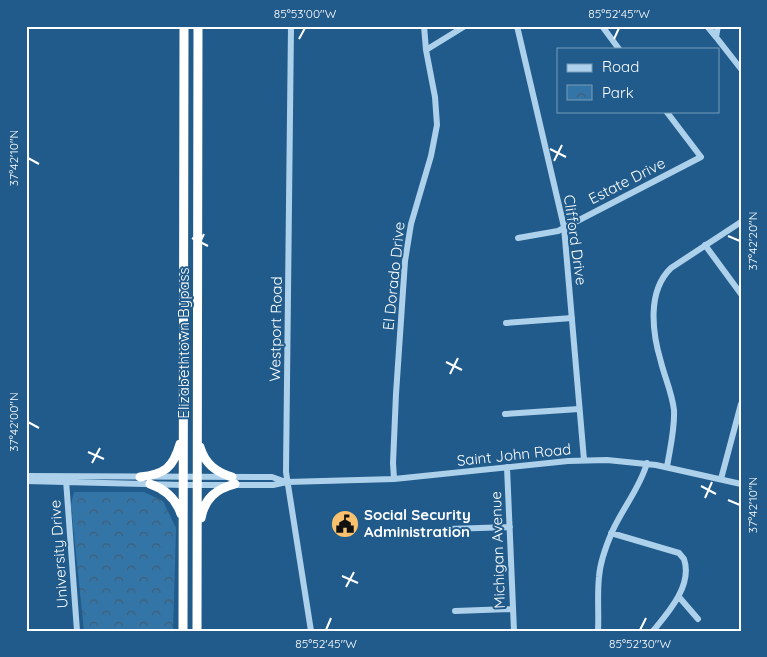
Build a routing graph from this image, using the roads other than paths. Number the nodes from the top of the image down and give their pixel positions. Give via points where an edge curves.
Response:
1 (184, 26) edge
2 (198, 26) edge
3 (291, 26) edge
4 (424, 26) edge
5 (465, 26) edge
6 (517, 26) edge
7 (602, 26) edge
8 (707, 26) edge
9 (718, 26) edge
10 (716, 37) junction
11 (618, 48) edge
12 (426, 50) junction
13 (741, 69) edge
14 (667, 112) edge
15 (741, 222) edge
16 (564, 227) junction
17 (518, 238) dead end
18 (705, 245) junction
19 (741, 294) edge
20 (572, 318) junction
21 (506, 323) dead end
22 (741, 404) edge
23 (580, 409) junction
24 (505, 414) dead end
25 (183, 432) junction
26 (197, 432) junction
27 (584, 460) junction
28 (646, 463) junction
29 (667, 467) junction
30 (507, 468) junction
31 (26, 476) edge
32 (140, 477) junction
33 (66, 479) junction
34 (394, 479) junction
35 (721, 479) junction
36 (183, 481) junction
37 (197, 481) junction
38 (234, 481) junction
39 (26, 482) edge
40 (287, 482) junction
41 (150, 484) junction
42 (741, 484) edge
43 (510, 527) junction
44 (449, 529) dead end
45 (611, 533) junction
46 (183, 540) junction
47 (197, 541) junction
48 (679, 597) junction
49 (513, 609) junction
50 (455, 611) dead end
51 (698, 619) dead end
52 (77, 631) edge
53 (183, 631) edge
54 (197, 631) edge
55 (311, 631) edge
56 (514, 631) edge
57 (598, 631) edge
58 (652, 631) edge

1 - 25 highway, Elizabethtown Bypass
2 - 26 highway, Elizabethtown Bypass
3 - 40 street, Westport Road
4 - 12 street, El Dorado Drive
5 - 12 street
6 - 16 street, Clifford Drive
7 - 11 street
8 - 10 street
9 - 10 street
10 - 13 street
12 - 34 street, El Dorado Drive via 437,125 411,224 405,261
14 - 16 street, Estate Drive via 701,157
15 - 18 street
16 - 17 street, Estate Drive
16 - 20 street, Clifford Drive
18 - 19 street
18 - 29 street via 667,272 655,296 657,346 674,413
20 - 21 street
20 - 23 street, Clifford Drive
22 - 35 street
23 - 24 street
23 - 27 street, Clifford Drive
25 - 32 highway via 178,453 170,466 157,474
25 - 36 highway, Elizabethtown Bypass
26 - 37 highway, Elizabethtown Bypass
26 - 38 highway via 207,462
27 - 28 street, Saint John Road
27 - 30 street, Saint John Road
28 - 29 street, Saint John Road
28 - 45 street
29 - 35 street, Saint John Road
30 - 34 street, Saint John Road
30 - 43 street, Michigan Avenue
31 - 33 street, Saint John Road
32 - 33 street, Saint John Road
32 - 36 street, Saint John Road
33 - 39 street, Saint John Road
33 - 41 street, Saint John Road
33 - 52 street, University Drive
34 - 40 street, Saint John Road
35 - 42 street, Saint John Road
36 - 37 street, Saint John Road
36 - 41 street, Saint John Road
36 - 46 highway, Elizabethtown Bypass
37 - 38 street, Saint John Road
37 - 47 highway, Elizabethtown Bypass
38 - 40 street, Saint John Road via 272,477
38 - 47 highway via 207,500
40 - 55 street, Westport Road
41 - 46 highway via 168,493 177,504
43 - 44 street
43 - 49 street, Michigan Avenue
45 - 48 street via 682,556 686,566
45 - 57 street via 599,575
46 - 53 highway, Elizabethtown Bypass
47 - 54 highway, Elizabethtown Bypass
48 - 51 street
48 - 58 street
49 - 50 street
49 - 56 street, Michigan Avenue

